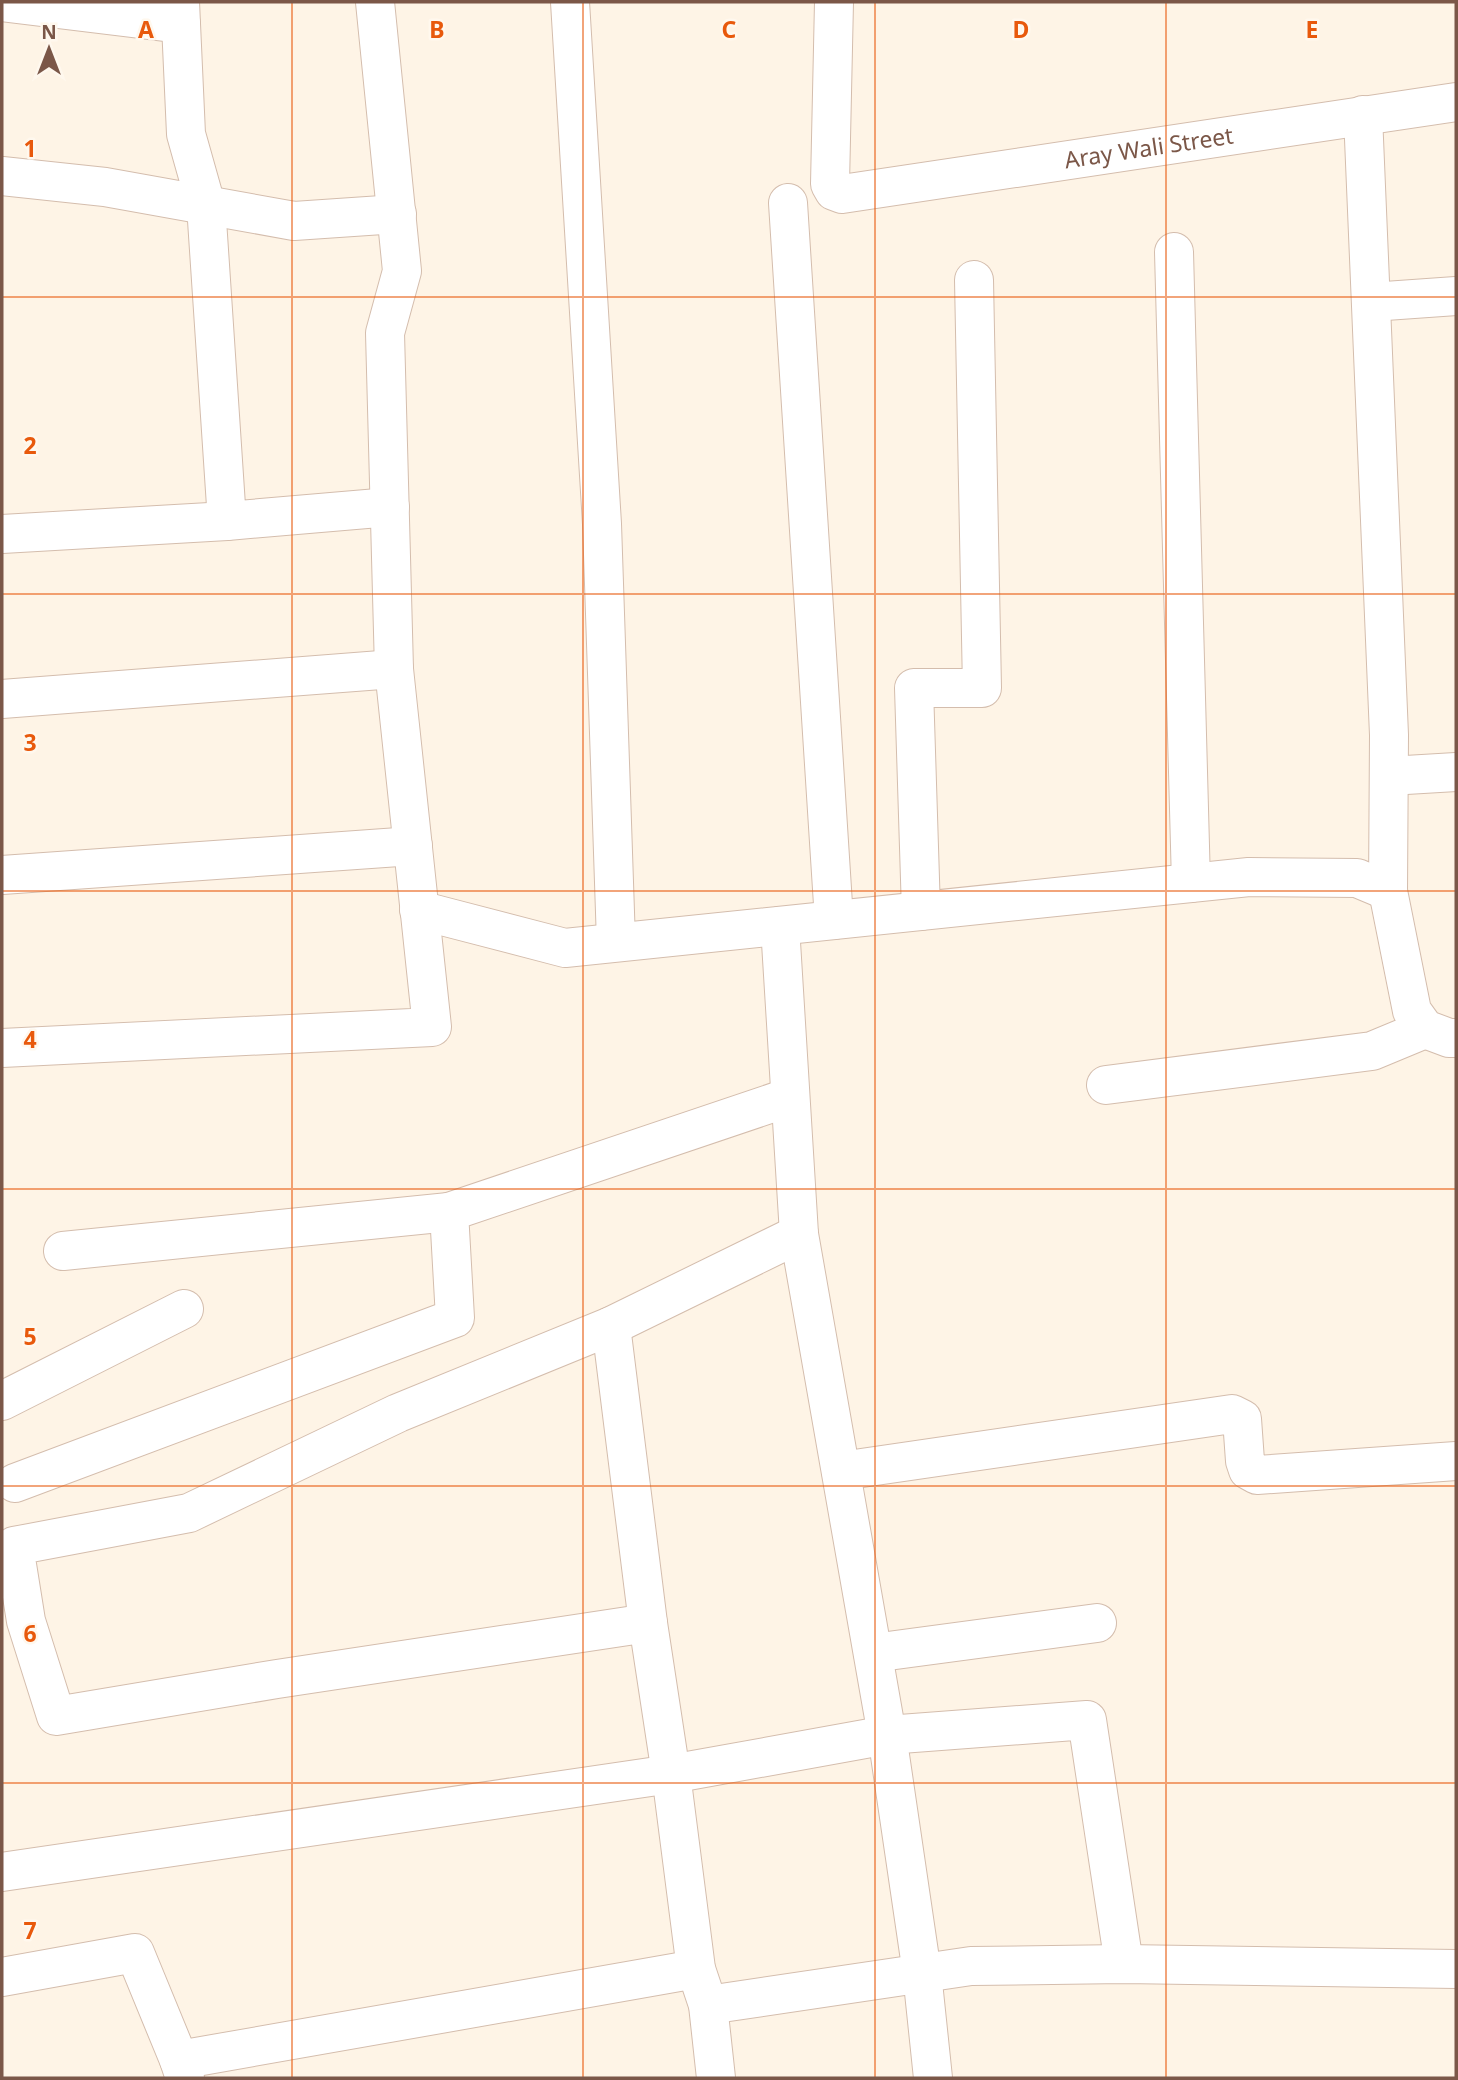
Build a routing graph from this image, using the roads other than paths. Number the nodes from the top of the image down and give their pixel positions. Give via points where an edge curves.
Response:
1 (2, 2) edge
2 (375, 2) edge
3 (570, 2) edge
4 (834, 2) edge
5 (180, 13) edge
6 (1456, 102) edge
7 (1363, 115) junction
8 (2, 176) edge
9 (788, 203) dead end
10 (206, 205) junction
11 (397, 214) junction
12 (1174, 252) dead end
13 (974, 279) dead end
14 (1456, 296) edge
15 (1371, 302) junction
16 (390, 507) junction
17 (227, 521) junction
18 (2, 534) edge
19 (394, 669) junction
20 (2, 699) edge
21 (1456, 772) edge
22 (1389, 776) junction
23 (412, 846) junction
24 (2, 875) edge
25 (1191, 883) junction
26 (1388, 891) junction
27 (419, 910) junction
28 (921, 911) junction
29 (834, 920) junction
30 (780, 926) junction
31 (616, 942) junction
32 (1441, 1034) edge
33 (2, 1048) edge
34 (1106, 1084) dead end
35 (790, 1097) junction
36 (449, 1212) junction
37 (799, 1234) junction
38 (63, 1251) dead end
39 (184, 1310) dead end
40 (611, 1326) junction
41 (2, 1401) edge
42 (1456, 1461) edge
43 (841, 1471) junction
44 (15, 1483) dead end
45 (648, 1623) junction
46 (1097, 1623) dead end
47 (873, 1653) junction
48 (887, 1735) junction
49 (671, 1774) junction
50 (2, 1872) edge
51 (1124, 1964) junction
52 (696, 1969) junction
53 (1456, 1969) edge
54 (922, 1973) junction
55 (2, 1977) edge
56 (708, 2005) junction
57 (182, 2069) edge
58 (716, 2078) edge
59 (933, 2078) edge

1 - 5 street
2 - 11 street
3 - 31 street via 603,524
4 - 7 street, Aray Wali Street via 830,184 842,194
5 - 10 street via 186,134
6 - 7 street, Aray Wali Street
7 - 15 street
8 - 10 street via 106,187
9 - 29 street
10 - 11 street via 294,221
10 - 17 street
11 - 16 street via 402,271 385,333
12 - 25 street
13 - 28 street via 982,688 914,688
14 - 15 street
15 - 22 street
16 - 17 street
16 - 19 street
17 - 18 street
19 - 20 street
19 - 23 street
21 - 22 street
22 - 26 street
23 - 24 street
23 - 27 street
25 - 26 street via 1249,877 1357,878
25 - 28 street
26 - 32 street via 1412,1011
27 - 31 street via 565,948
27 - 33 street via 432,1027
28 - 29 street
29 - 30 street
30 - 31 street
30 - 35 street
32 - 34 street via 1372,1051
35 - 36 street
35 - 37 street
36 - 38 street
36 - 44 street via 455,1318
37 - 40 street
37 - 43 street
39 - 41 street
40 - 45 street
40 - 45 street via 398,1413 189,1513 14,1546 26,1621 56,1716
42 - 43 street via 1257,1475 1248,1470 1245,1461 1242,1419 1232,1414
43 - 47 street
45 - 49 street
46 - 47 street
47 - 48 street
48 - 49 street
48 - 51 street via 1087,1720
48 - 54 street
49 - 50 street
49 - 52 street
51 - 53 street
51 - 54 street via 971,1966
52 - 56 street
52 - 57 street
54 - 56 street
54 - 59 street
55 - 57 street via 135,1953
56 - 58 street

